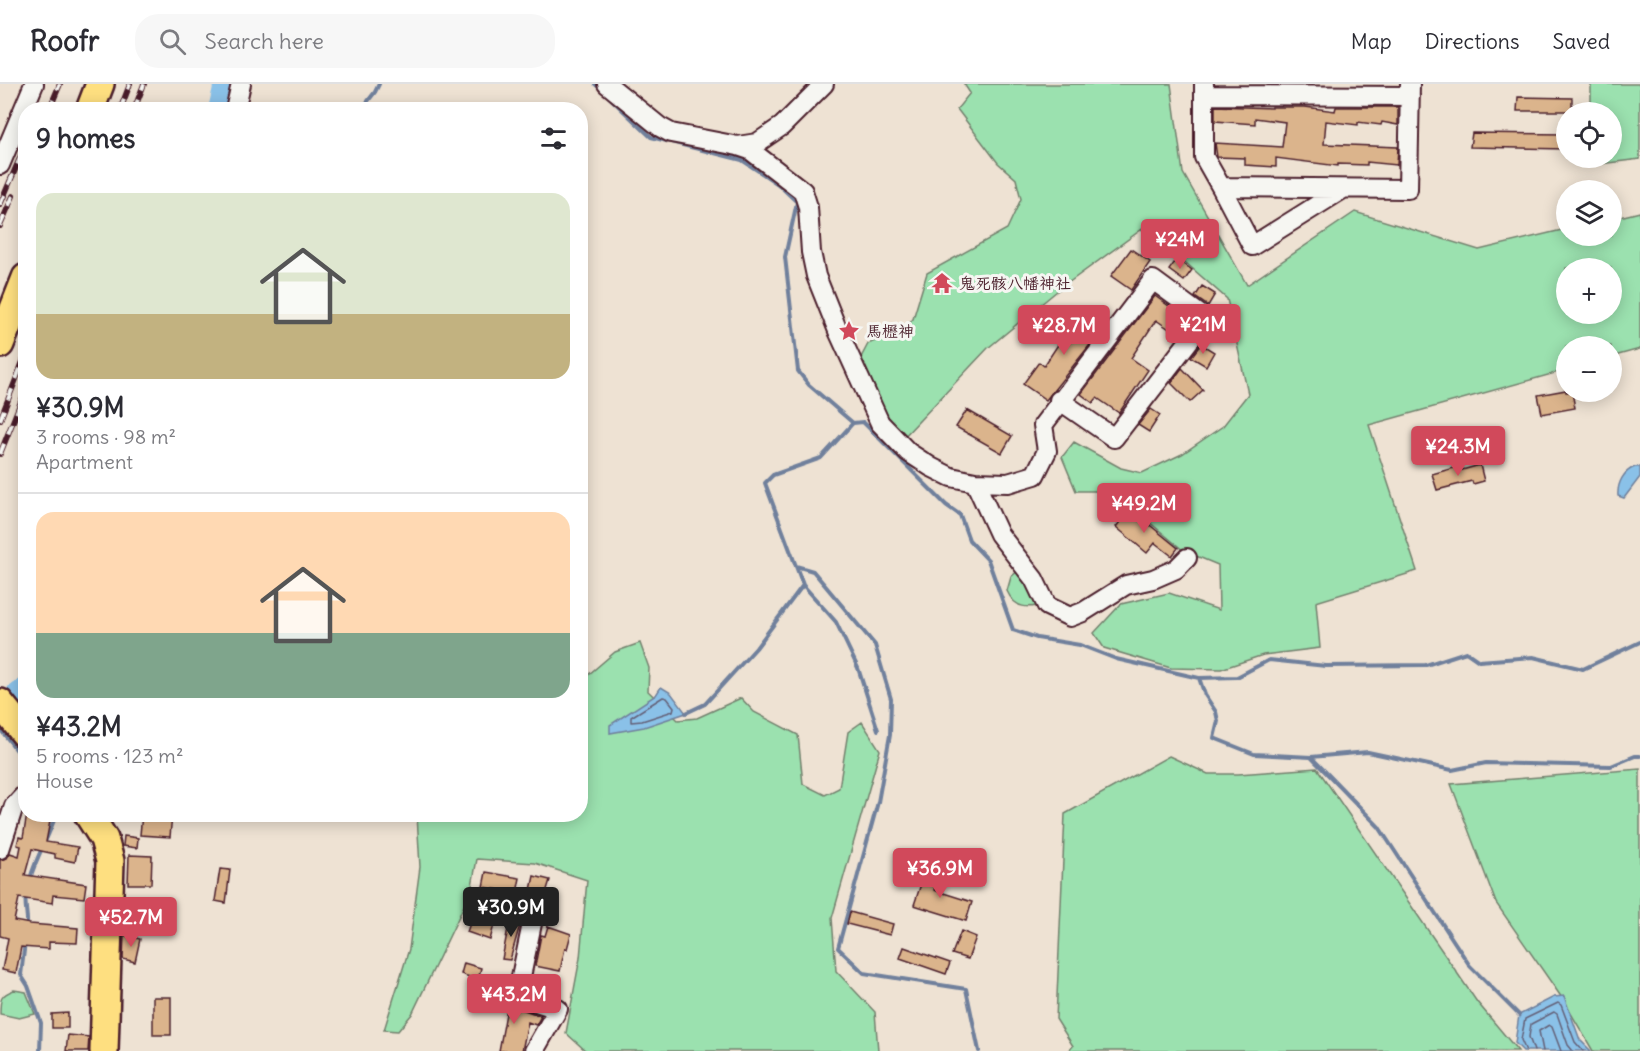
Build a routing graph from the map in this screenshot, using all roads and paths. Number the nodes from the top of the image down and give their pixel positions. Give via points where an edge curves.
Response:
1 (34, 84) edge
2 (100, 84) edge
3 (241, 84) edge
4 (607, 84) edge
5 (824, 84) edge
6 (1204, 90) edge
7 (1410, 90) edge
8 (26, 102) edge
9 (93, 102) edge
10 (237, 102) edge
11 (18, 122) edge
12 (738, 146) junction
13 (0, 165) edge
14 (1221, 187) junction
15 (1343, 189) junction
16 (18, 298) edge
17 (0, 344) edge
18 (1059, 400) junction
19 (975, 482) junction
20 (1187, 558) dead end
21 (0, 703) edge
22 (18, 725) edge
23 (18, 802) edge
24 (96, 822) edge
25 (0, 849) edge
26 (534, 914) dead end
27 (104, 1051) edge
28 (534, 1051) edge

1 - 8 street
2 - 9 highway
3 - 10 street
4 - 12 street via 672,133
5 - 12 street via 782,126 757,143
6 - 7 street
6 - 14 street via 1204,157
7 - 15 street via 1408,189
11 - 13 street
12 - 19 street via 750,150 803,191 816,276 880,423 908,452 931,467 951,477
14 - 15 street
14 - 15 street via 1252,246
16 - 17 highway
18 - 18 street via 1153,280 1206,320 1114,438
18 - 19 street via 1043,424 1047,451 1035,475 1008,483
19 - 20 street via 999,534 1034,579 1047,606 1070,617 1126,585 1176,569
21 - 22 highway
23 - 25 street
24 - 27 highway via 110,861
26 - 28 street via 517,996 558,1009

